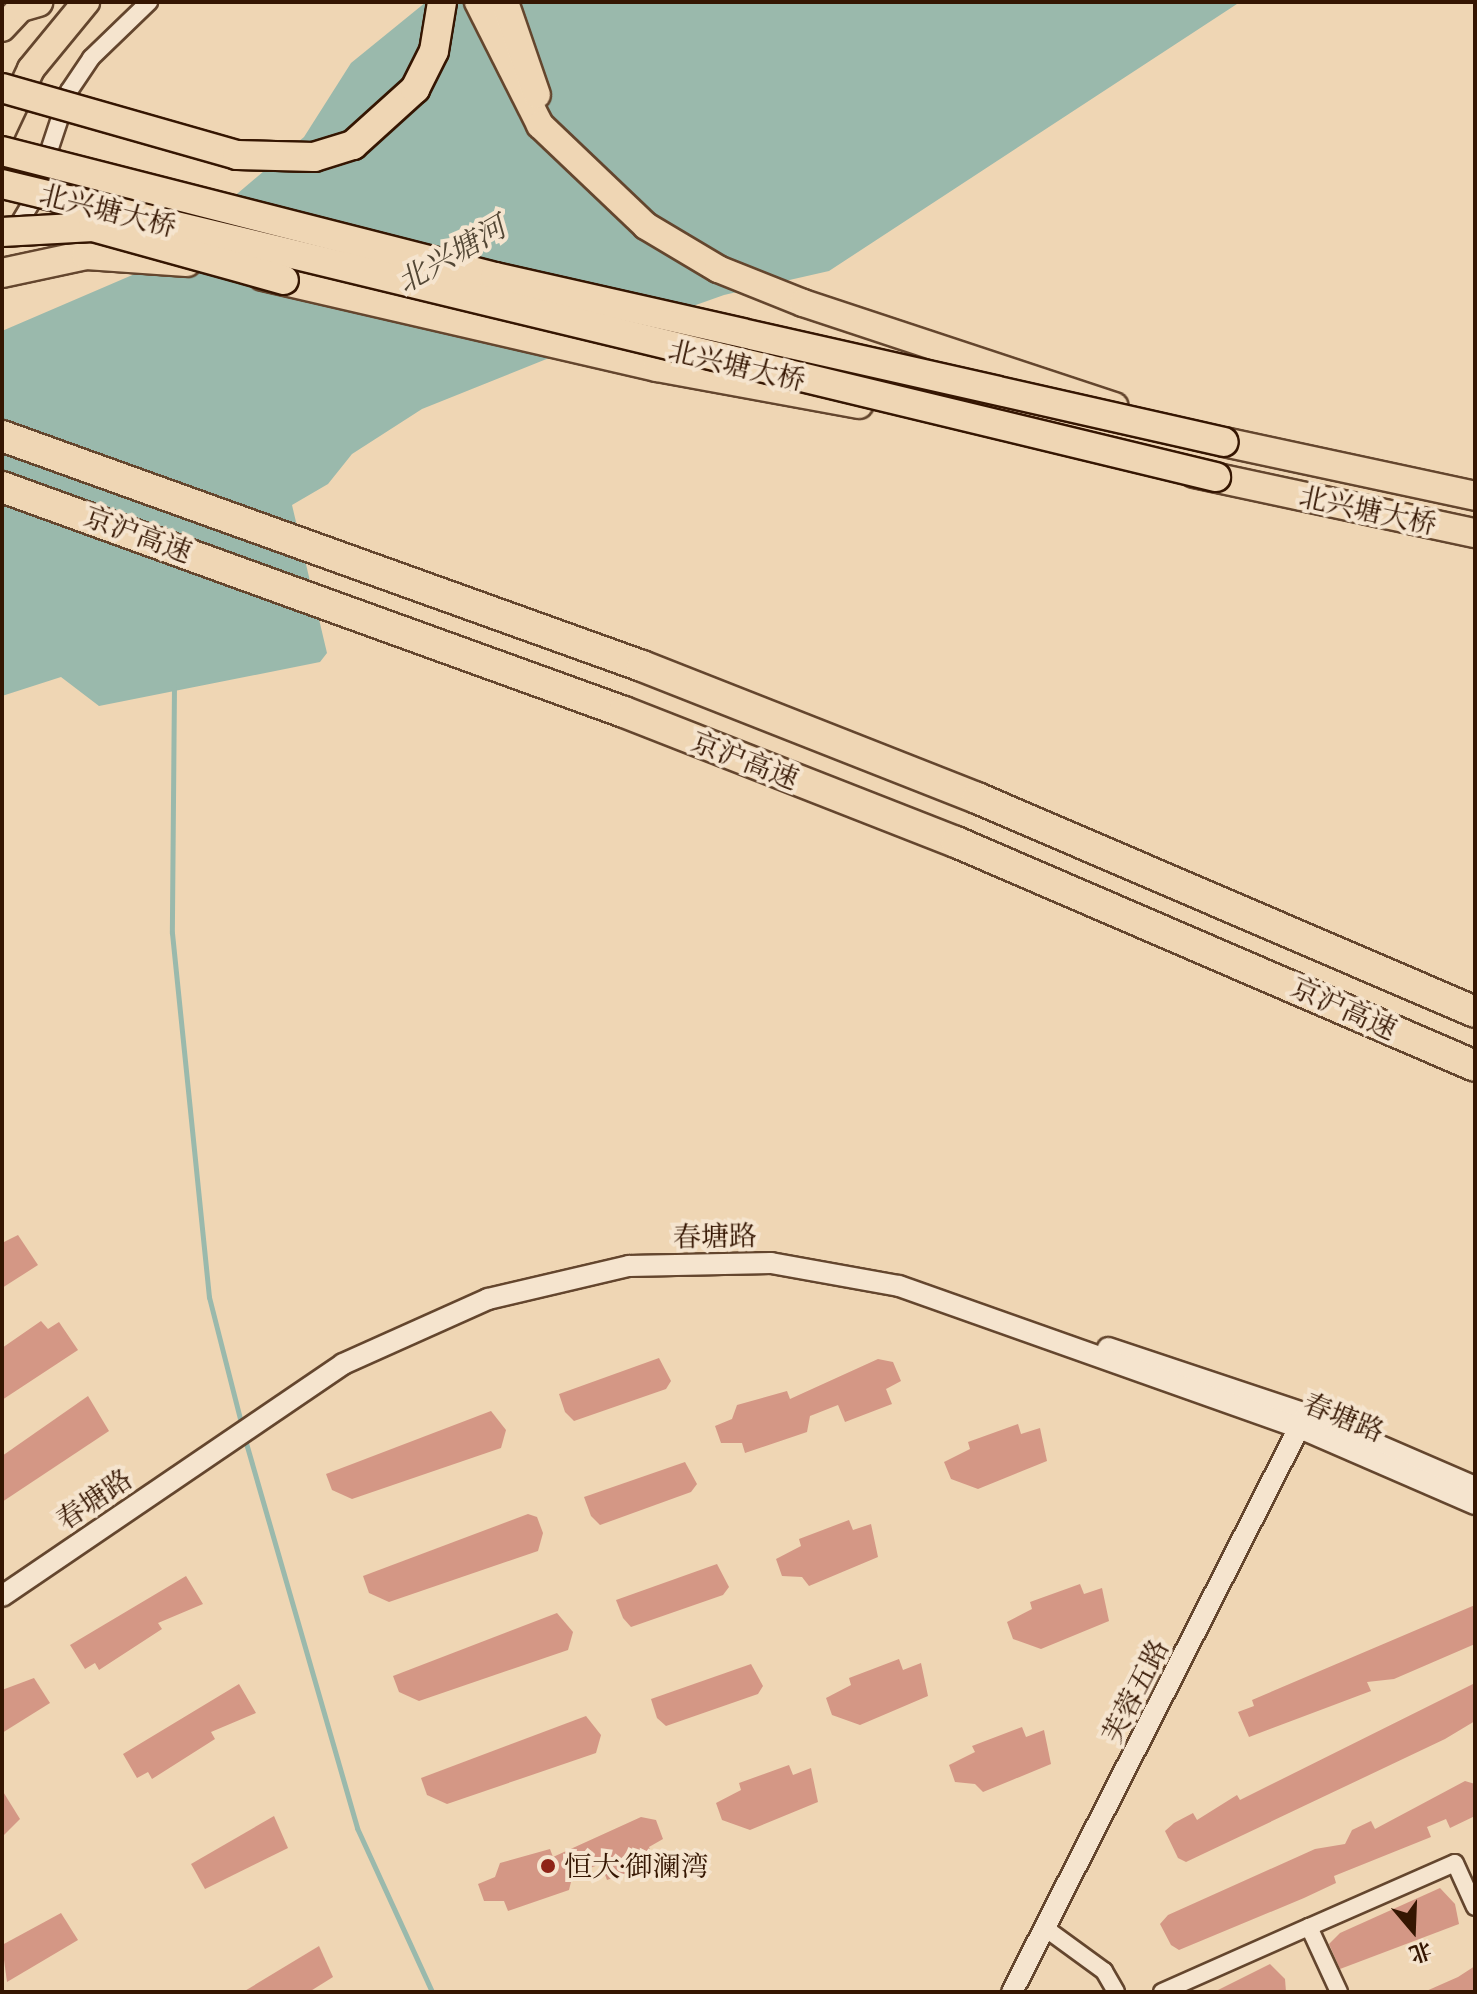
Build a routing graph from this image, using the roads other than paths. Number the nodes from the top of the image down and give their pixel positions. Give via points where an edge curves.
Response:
1 (86, 2) edge
2 (149, 2) edge
3 (442, 2) edge
4 (478, 2) edge
5 (505, 2) edge
6 (2, 88) edge
7 (2, 131) edge
8 (564, 148) junction
9 (2, 151) edge
10 (2, 184) edge
11 (2, 232) edge
12 (2, 244) edge
13 (2, 273) edge
14 (284, 280) junction
15 (2, 436) edge
16 (1224, 442) junction
17 (1216, 477) junction
18 (2, 487) edge
19 (1475, 496) edge
20 (1475, 533) edge
21 (1475, 1012) edge
22 (1475, 1066) edge
23 (1303, 1421) junction
24 (214, 1447) junction
25 (1475, 1487) edge
26 (1475, 1504) edge
27 (2, 1584) edge
28 (2, 1596) edge
29 (1475, 1907) edge
30 (1309, 1927) junction
31 (1045, 1928) junction
32 (1012, 1992) edge
33 (1116, 1992) edge
34 (1162, 1992) edge
35 (1339, 1992) edge

1 - 7 main road via 31,69
2 - 12 street via 91,58 69,91 32,202
3 - 6 highway, bridge via 434,51 415,89 353,145 314,157 237,155
4 - 8 main road via 520,96
5 - 8 main road via 535,92
8 - 16 main road, bridge via 646,226 718,269
9 - 16 highway, 北兴塘大桥, bridge via 495,277
10 - 17 highway, 北兴塘大桥, bridge
11 - 14 highway, bridge via 93,227
13 - 14 highway, bridge via 86,255 154,258
14 - 17 highway, bridge via 657,367
15 - 21 highway, 京沪高速 via 642,666 977,798
16 - 19 highway, 北兴塘大桥
17 - 20 highway, 北兴塘大桥
18 - 22 highway, 京沪高速 via 624,712 956,842
23 - 24 street, 春塘路 via 899,1286 836,1270 712,1262 629,1266 488,1299 343,1364
23 - 25 street, 春塘路
23 - 26 street, 春塘路
23 - 31 street, 芙蓉五路
24 - 27 street, 春塘路
24 - 28 street, 春塘路
29 - 30 street via 1455,1863
30 - 34 street
30 - 35 street
31 - 32 street, 芙蓉五路
31 - 33 street via 1104,1971

